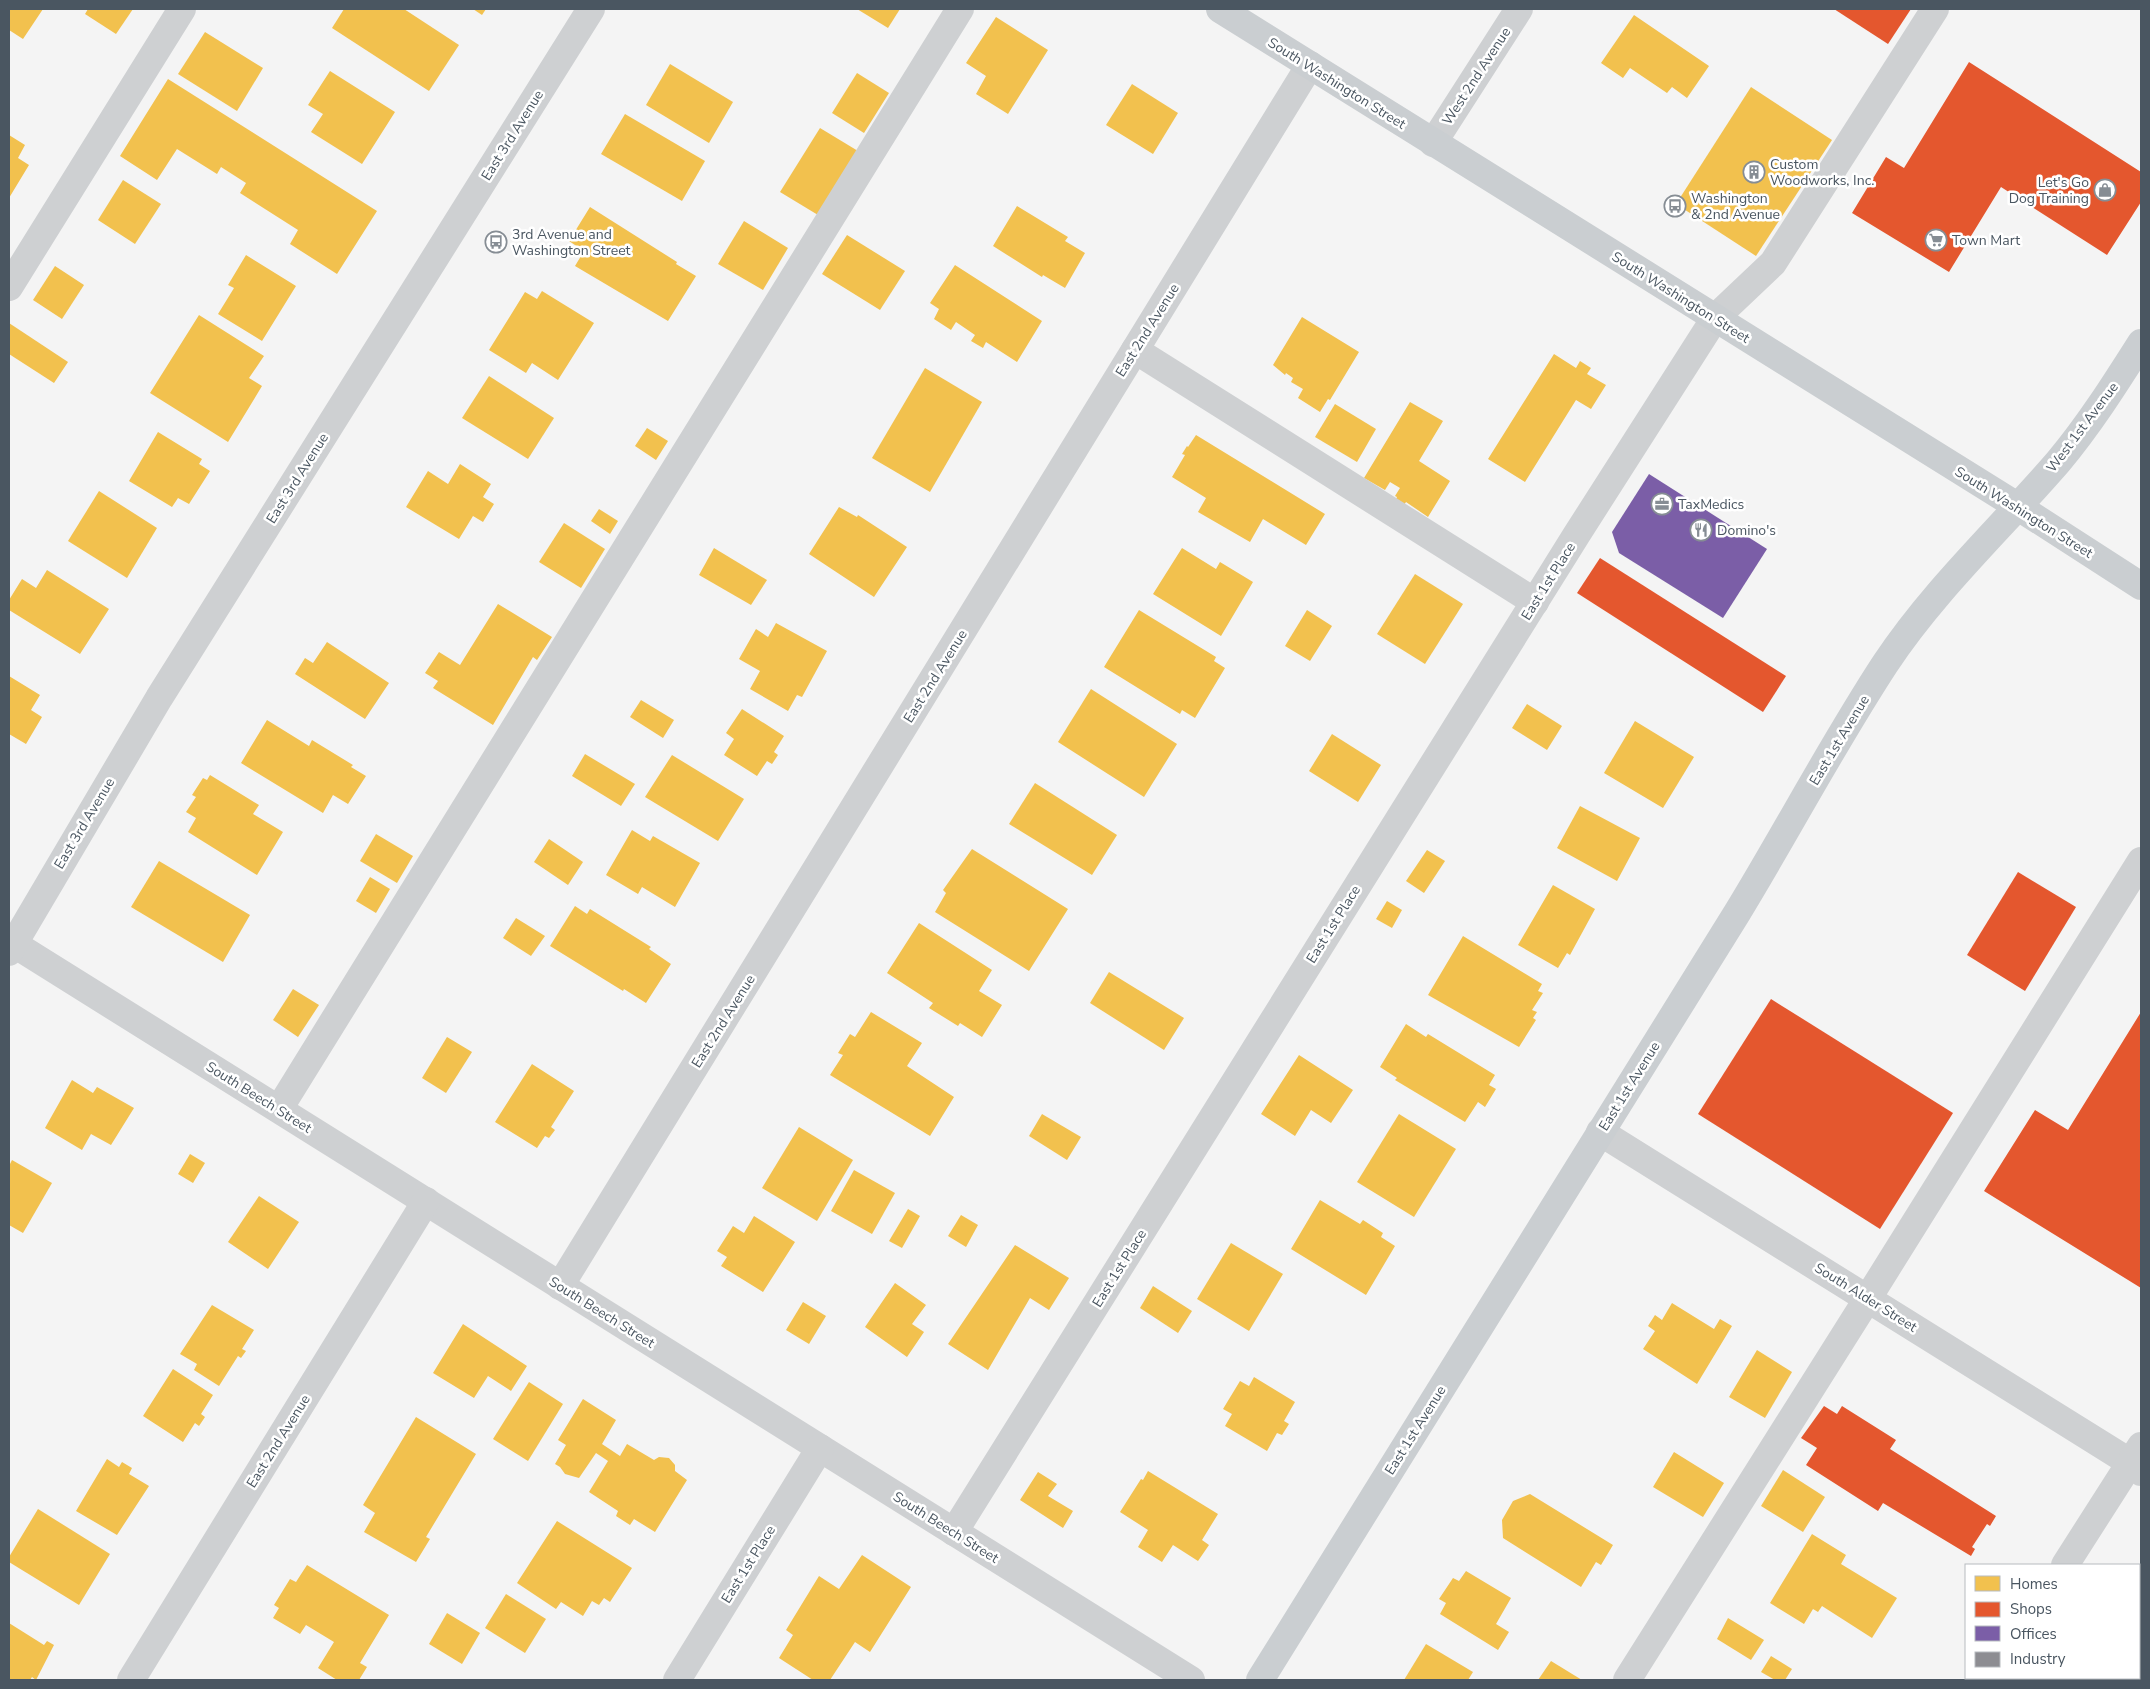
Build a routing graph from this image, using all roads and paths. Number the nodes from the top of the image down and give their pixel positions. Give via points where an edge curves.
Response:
1 (182, 9) edge
2 (591, 9) edge
3 (960, 9) edge
4 (1220, 9) edge
5 (1519, 9) edge
6 (1936, 9) edge
7 (1310, 65) junction
8 (1433, 143) junction
9 (9, 287) edge
10 (1715, 318) junction
11 (2141, 343) edge
12 (1135, 350) junction
13 (2017, 506) junction
14 (2141, 586) edge
15 (1535, 602) junction
16 (2141, 861) edge
17 (11, 948) edge
18 (278, 1109) junction
19 (1600, 1132) junction
20 (426, 1201) junction
21 (560, 1286) junction
22 (1868, 1298) junction
23 (820, 1448) junction
24 (2138, 1460) edge
25 (954, 1532) junction
26 (2066, 1564) edge
27 (131, 1680) edge
28 (677, 1680) edge
29 (1192, 1680) edge
30 (1260, 1680) edge
31 (1627, 1680) edge

1 - 9 street
2 - 17 street, East 3rd Avenue via 159,698
3 - 18 street
4 - 7 main road, South Washington Street
5 - 8 street, West 2nd Avenue
6 - 10 street, East 1st Place via 1773,263
7 - 8 main road, South Washington Street
7 - 12 street, East 2nd Avenue
8 - 10 main road, South Washington Street
10 - 13 main road, South Washington Street
10 - 15 street, East 1st Place
11 - 13 main road, West 1st Avenue via 2060,460
12 - 15 street
12 - 21 street, East 2nd Avenue
13 - 14 main road, South Washington Street
13 - 19 main road, East 1st Avenue via 1929,606 1887,661
15 - 25 street, East 1st Place
16 - 22 street
17 - 18 street, South Beech Street
18 - 20 street, South Beech Street
19 - 22 street, South Alder Street
19 - 30 main road, East 1st Avenue
20 - 21 street, South Beech Street
20 - 27 street, East 2nd Avenue
21 - 23 street, South Beech Street
22 - 24 street, South Alder Street
22 - 31 street
23 - 25 street, South Beech Street
23 - 28 street, East 1st Place
24 - 26 street
25 - 29 street, South Beech Street

